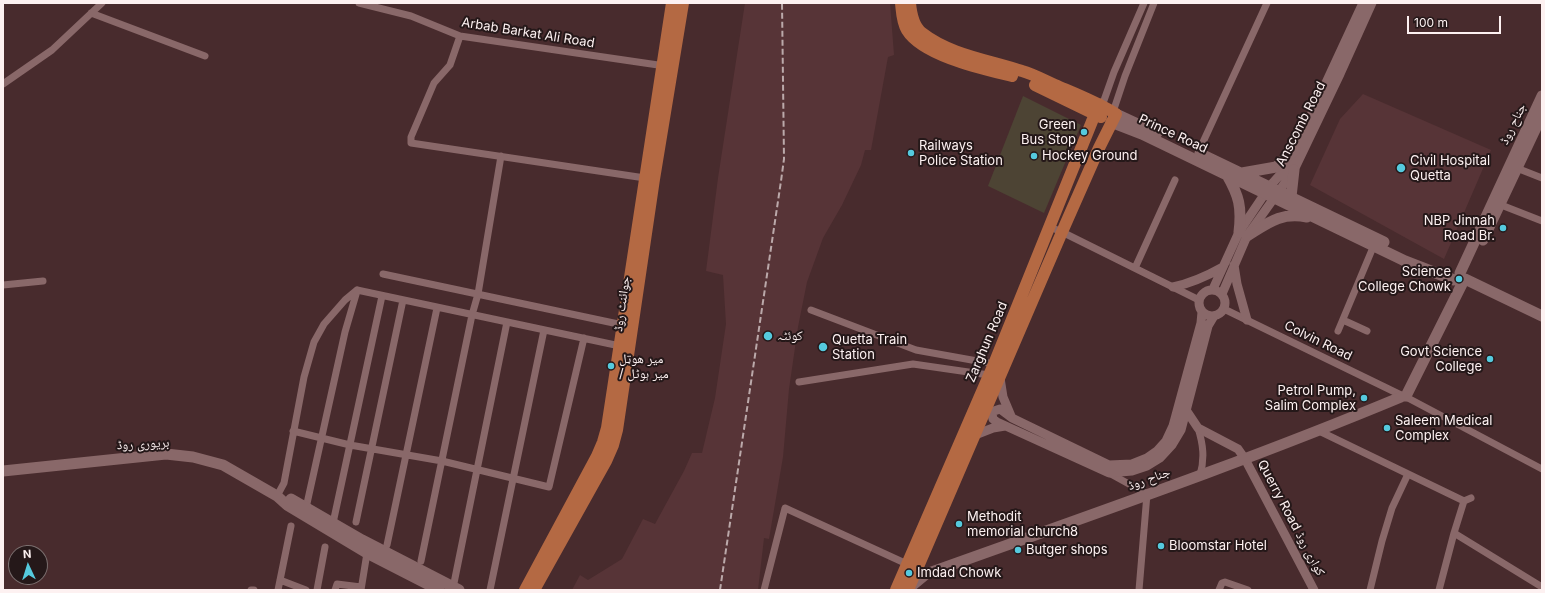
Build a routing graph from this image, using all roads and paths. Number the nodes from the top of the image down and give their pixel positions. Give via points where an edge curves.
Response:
1 (102, 3) edge
2 (359, 3) edge
3 (672, 3) edge
4 (683, 3) edge
5 (901, 3) edge
6 (910, 3) edge
7 (1144, 3) edge
8 (1154, 3) edge
9 (1266, 3) edge
10 (1363, 3) edge
11 (1372, 3) edge
12 (91, 13) junction
13 (460, 36) junction
14 (205, 56) dead end
15 (667, 66) junction
16 (3, 84) edge
17 (1542, 96) edge
18 (1099, 108) junction
19 (1113, 116) junction
20 (1538, 120) edge
21 (1295, 150) junction
22 (1198, 153) junction
23 (501, 156) junction
24 (1513, 166) junction
25 (1294, 170) junction
26 (1242, 173) junction
27 (1227, 175) junction
28 (645, 178) junction
29 (1542, 178) edge
30 (1175, 180) dead end
31 (1272, 192) junction
32 (1291, 197) junction
33 (1496, 203) junction
34 (1317, 218) junction
35 (1542, 221) edge
36 (1050, 227) junction
37 (1062, 232) junction
38 (1243, 234) junction
39 (1374, 246) junction
40 (1224, 266) junction
41 (1234, 266) junction
42 (1134, 268) junction
43 (383, 274) dead end
44 (1460, 279) junction
45 (43, 281) dead end
46 (3, 285) edge
47 (1173, 287) junction
48 (1213, 289) junction
49 (357, 290) junction
50 (478, 294) junction
51 (1222, 294) junction
52 (382, 296) junction
53 (403, 300) junction
54 (1199, 300) junction
55 (437, 308) junction
56 (1224, 309) junction
57 (811, 310) dead end
58 (1202, 312) junction
59 (472, 315) junction
60 (1214, 316) junction
61 (1542, 316) edge
62 (1247, 320) junction
63 (1343, 320) junction
64 (507, 322) junction
65 (623, 325) junction
66 (544, 330) junction
67 (1338, 331) dead end
68 (1367, 331) dead end
69 (584, 338) junction
70 (620, 346) junction
71 (994, 364) junction
72 (994, 376) junction
73 (799, 382) dead end
74 (1403, 396) junction
75 (1186, 410) junction
76 (1012, 418) junction
77 (1005, 426) junction
78 (1198, 428) junction
79 (1317, 430) junction
80 (293, 431) junction
81 (975, 436) junction
82 (322, 438) junction
83 (350, 445) junction
84 (372, 449) junction
85 (405, 455) junction
86 (1245, 459) junction
87 (442, 461) junction
88 (1542, 468) edge
89 (478, 470) junction
90 (3, 471) edge
91 (1109, 473) junction
92 (1408, 474) junction
93 (1200, 475) junction
94 (514, 478) junction
95 (1147, 494) junction
96 (276, 496) junction
97 (1471, 498) dead end
98 (1464, 501) junction
99 (306, 508) junction
100 (356, 522) dead end
101 (333, 523) junction
102 (291, 526) dead end
103 (1454, 533) junction
104 (387, 545) dead end
105 (325, 547) dead end
106 (367, 553) junction
107 (421, 561) dead end
108 (907, 564) junction
109 (280, 580) junction
110 (1542, 587) edge
111 (361, 588) edge
112 (456, 589) edge
113 (278, 590) edge
114 (306, 590) edge
115 (317, 590) edge
116 (335, 590) edge
117 (439, 590) edge
118 (490, 590) edge
119 (525, 590) edge
120 (534, 590) edge
121 (764, 590) edge
122 (904, 590) edge
123 (1139, 590) edge
124 (1219, 590) edge
125 (1248, 590) edge
126 (1314, 590) edge
127 (1370, 590) edge
128 (1439, 590) edge

1 - 12 street
2 - 13 street, Arbab Barkat Ali Road via 411,16
3 - 15 main road, جوائنٹ روڈ
4 - 15 main road, جوائنٹ روڈ
5 - 18 main road, Prince Road via 906,29 913,38 930,49 959,62 1021,79
6 - 18 main road, Prince Road via 915,24 937,42 962,53 1024,71
7 - 18 street, Zarghun Road
8 - 19 street, Zarghun Road via 1125,76
9 - 22 street
10 - 21 street, Anscomb Road
11 - 25 street, Anscomb Road
12 - 14 street
12 - 16 street via 52,50
13 - 15 street, Arbab Barkat Ali Road
13 - 23 street via 450,66 434,83 411,137 411,143
15 - 28 main road, جوائنٹ روڈ
15 - 120 main road, جوائنٹ روڈ via 654,179 617,430 606,461
17 - 20 main road, جناح روڈ
18 - 19 main road, Prince Road
18 - 36 main road, Zarghun Road
19 - 22 main road, Prince Road
19 - 27 main road, Prince Road via 1142,134
19 - 37 main road, Zarghun Road
20 - 24 main road, جناح روڈ
21 - 26 main road via 1276,167
21 - 31 street, Anscomb Road
22 - 26 main road, Prince Road
23 - 28 street
23 - 50 street
24 - 29 street
24 - 33 main road, جناح روڈ
25 - 31 street, Anscomb Road
25 - 32 main road
26 - 31 main road, Prince Road
27 - 31 main road, Prince Road
27 - 38 main road via 1240,204
28 - 65 main road, جوائنٹ روڈ
30 - 42 street
31 - 32 main road, Prince Road
31 - 34 main road, Prince Road
31 - 38 street, Anscomb Road
32 - 44 main road, Prince Road
33 - 35 street
33 - 44 main road, جناح روڈ
34 - 38 main road via 1284,216
34 - 39 main road, Prince Road
36 - 37 street
36 - 71 main road, Zarghun Road
37 - 42 street
37 - 72 main road, Zarghun Road
38 - 40 street, Anscomb Road
38 - 41 street, Anscomb Road
39 - 44 main road, Prince Road via 1405,261
39 - 63 street
40 - 47 street via 1189,284
40 - 48 street, Anscomb Road
41 - 51 street, Anscomb Road
41 - 62 street
42 - 47 street
43 - 50 street
44 - 61 main road, Prince Road
44 - 74 main road, جناح روڈ
45 - 46 street
47 - 54 street
48 - 51 street
48 - 54 street via 1204,292
49 - 52 street
49 - 80 street via 324,324 314,342
49 - 82 street via 345,332
50 - 59 street
50 - 65 street
51 - 56 street via 1225,299
52 - 53 street
52 - 83 street
53 - 55 street
53 - 84 street
54 - 58 street
55 - 59 street
55 - 85 street
56 - 60 street
56 - 62 street, Colvin Road
57 - 71 street via 916,350
58 - 60 street
58 - 76 street via 1173,426 1166,441 1147,458 1132,464 1109,465
59 - 64 street
59 - 87 street
60 - 75 street via 1208,326
62 - 74 street, Colvin Road
63 - 67 street
63 - 68 street
64 - 66 street
64 - 89 street
65 - 70 main road, جوائنٹ روڈ
66 - 69 street
66 - 94 street
69 - 70 street
69 - 94 street via 549,487
70 - 119 main road, جوائنٹ روڈ via 603,442
71 - 72 main road, Zarghun Road
72 - 73 street via 913,364
72 - 76 street
72 - 81 main road, Zarghun Road
72 - 108 main road, Zarghun Road
74 - 79 main road, جناح روڈ
74 - 88 street, Colvin Road
75 - 78 street
75 - 91 street via 1181,430 1160,458 1132,471
76 - 77 street via 1000,409 994,411 993,419
77 - 81 street
77 - 91 street
78 - 86 street, Querry Road کواری روڈ via 1238,449
78 - 93 street via 1204,452
79 - 86 main road, جناح روڈ
79 - 92 street
80 - 82 street
80 - 96 street via 284,484
81 - 122 main road, Zarghun Road
82 - 83 street
82 - 99 street
83 - 84 street
83 - 101 street
84 - 85 street
84 - 100 street
85 - 87 street
85 - 104 street
86 - 93 main road, جناح روڈ
86 - 126 street, Querry Road کواری روڈ
87 - 89 street
87 - 107 street
89 - 94 street
89 - 112 street
90 - 96 main road, بریوری روڈ via 166,454 193,457 223,465
91 - 95 street
92 - 98 street
92 - 127 street via 1392,508
93 - 95 main road, جناح روڈ
94 - 118 street
95 - 122 main road, جناح روڈ via 926,574
95 - 123 street
96 - 99 main road, بریوری روڈ via 290,499
96 - 106 main road, بریوری روڈ
97 - 98 street
98 - 103 street
99 - 101 main road, بریوری روڈ
101 - 112 main road, بریوری روڈ
102 - 109 street
103 - 110 street
103 - 128 street
105 - 115 street
106 - 111 street
106 - 117 main road, بریوری روڈ
108 - 121 street via 785,508
108 - 122 main road, Zarghun Road
109 - 113 street
109 - 114 street
111 - 116 street via 337,584
124 - 125 street via 1225,582

